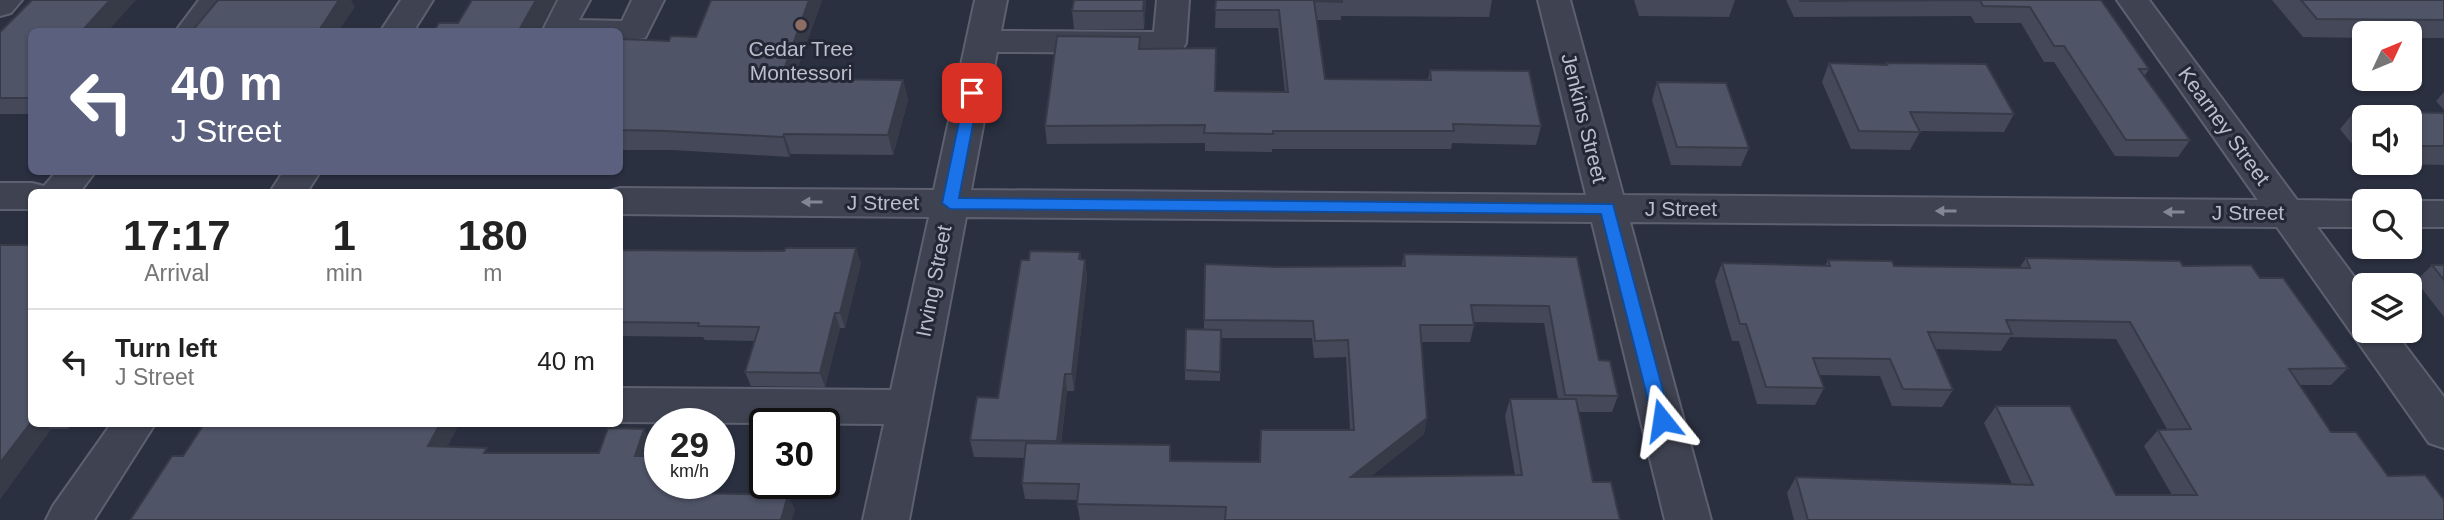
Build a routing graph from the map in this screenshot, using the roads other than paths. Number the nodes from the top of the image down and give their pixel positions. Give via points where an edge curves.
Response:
1 (6, 0) edge
2 (216, 0) edge
3 (417, 0) edge
4 (573, 0) edge
5 (648, 0) edge
6 (991, 0) edge
7 (1173, 0) edge
8 (1554, 0) edge
9 (2133, 0) edge
10 (0, 6) edge
11 (194, 28) edge
12 (399, 28) edge
13 (558, 28) edge
14 (623, 31) edge
15 (983, 41) junction
16 (73, 175) edge
17 (62, 189) edge
18 (0, 196) edge
19 (28, 196) edge
20 (623, 201) edge
21 (950, 203) junction
22 (1608, 208) junction
23 (2287, 213) junction
24 (2352, 214) edge
25 (2422, 214) edge
26 (2444, 214) edge
27 (2352, 303) edge
28 (2381, 343) edge
29 (623, 405) edge
30 (909, 407) junction
31 (132, 427) edge
32 (2444, 430) edge
33 (69, 520) edge
34 (886, 520) edge
35 (1688, 520) edge

1 - 10 street
2 - 11 street
3 - 12 street
4 - 13 street
5 - 14 street via 633,31
6 - 15 street, Irving Street
7 - 15 street via 1170,43
8 - 22 street, Jenkins Street
9 - 23 street, Kearney Street
15 - 21 street, Irving Street
16 - 17 street
18 - 19 street
21 -> 20 street, J Street
21 - 22 street, J Street
21 - 30 street, Irving Street
23 -> 22 street, J Street
22 - 35 street, Jenkins Street
23 - 24 street, J Street
23 - 27 street, Kearney Street
25 - 26 street
28 - 32 street
29 - 30 street
30 - 34 street, Irving Street
31 - 33 street

